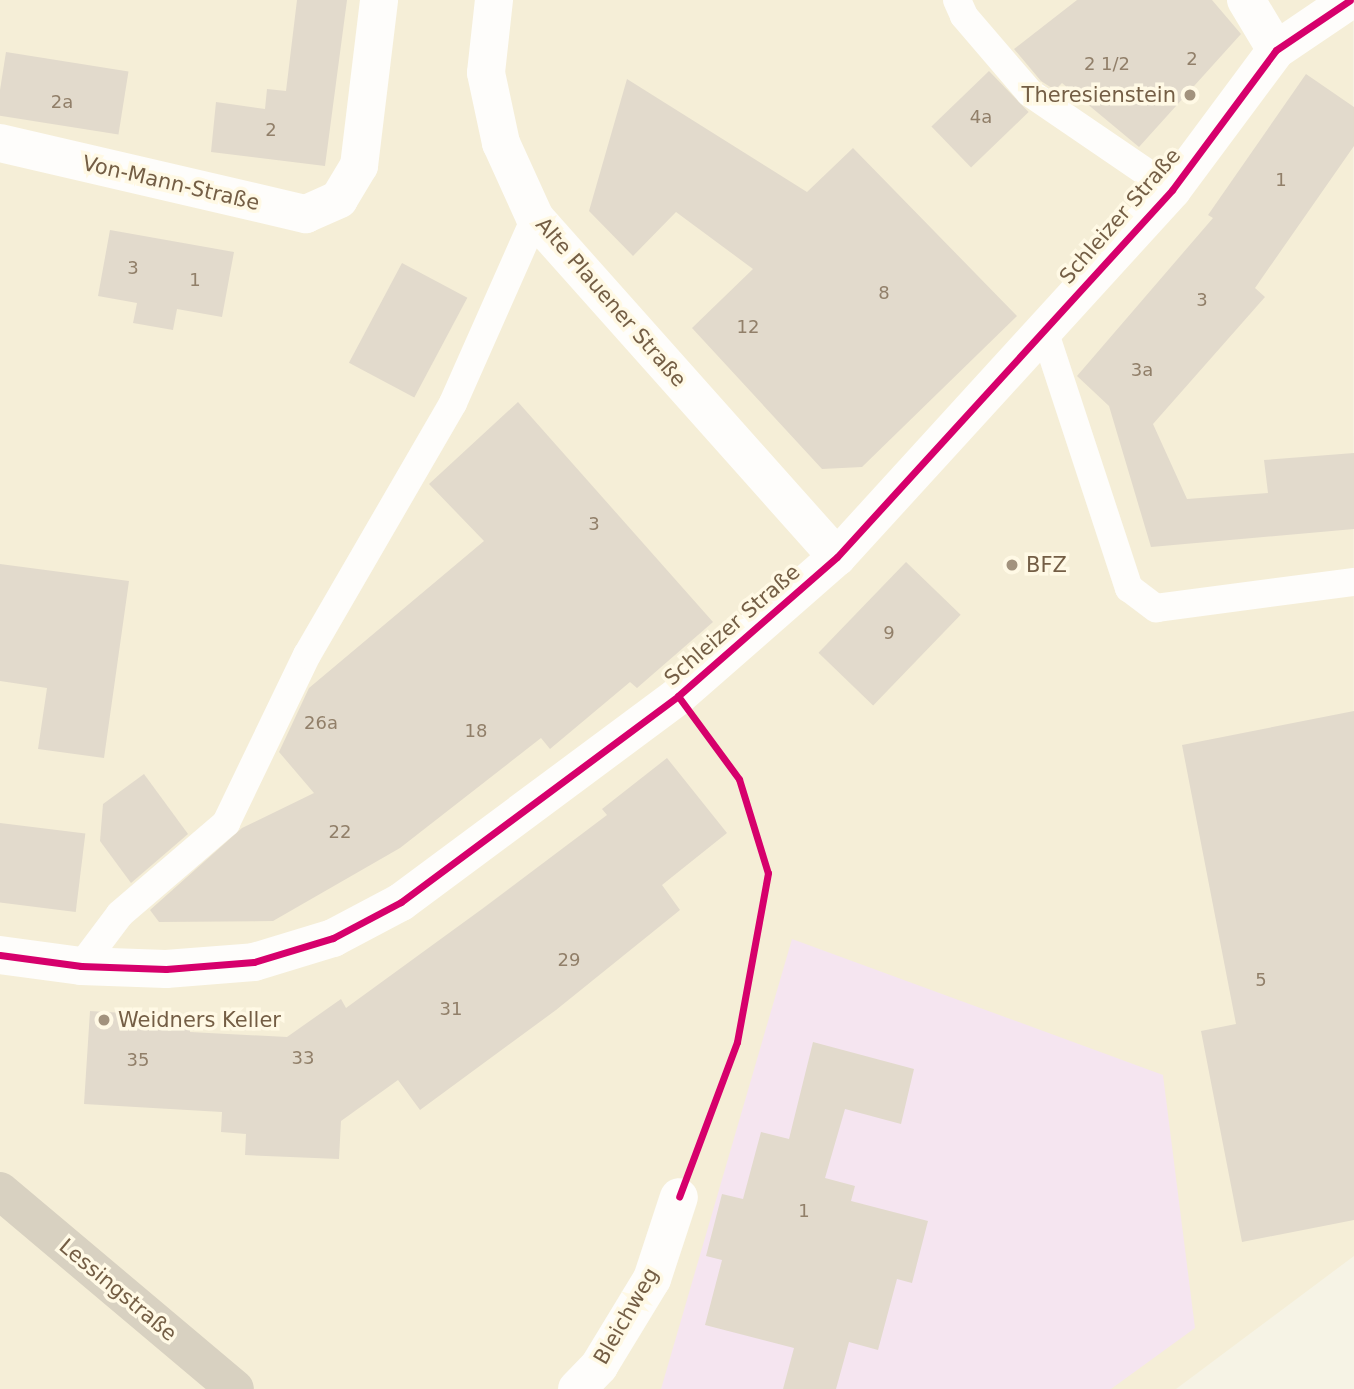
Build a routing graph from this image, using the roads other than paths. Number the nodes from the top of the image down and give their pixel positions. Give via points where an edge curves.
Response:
1 (379, 0) edge
2 (494, 0) edge
3 (957, 0) edge
4 (1246, 0) edge
5 (1350, 0) edge
6 (1276, 50) junction
7 (0, 143) edge
8 (1172, 190) junction
9 (535, 218) junction
10 (1044, 330) junction
11 (837, 556) junction
12 (1354, 582) edge
13 (0, 955) edge
14 (81, 966) junction
15 (0, 1191) edge
16 (679, 1197) dead end
17 (235, 1389) edge
18 (578, 1389) edge

1 - 7 street, Von-Mann-Straße via 359,166 339,199 306,214
2 - 9 street, Alte Plauener Straße via 486,73 501,143
3 - 8 lane via 964,16 1030,93
4 - 6 street
5 - 6 street, Schleizer Straße
6 - 8 street, Schleizer Straße
8 - 10 street, Schleizer Straße
9 - 11 street, Alte Plauener Straße
9 - 14 lane via 453,403 307,655 226,823 120,914
10 - 11 street, Schleizer Straße
10 - 12 lane via 1129,588 1156,608
11 - 14 street, Schleizer Straße via 678,696 401,902 333,938 254,962 166,969
13 - 14 street, Schleizer Straße
15 - 17 main road, Lessingstraße
16 - 18 street, Bleichweg via 652,1279 599,1366

